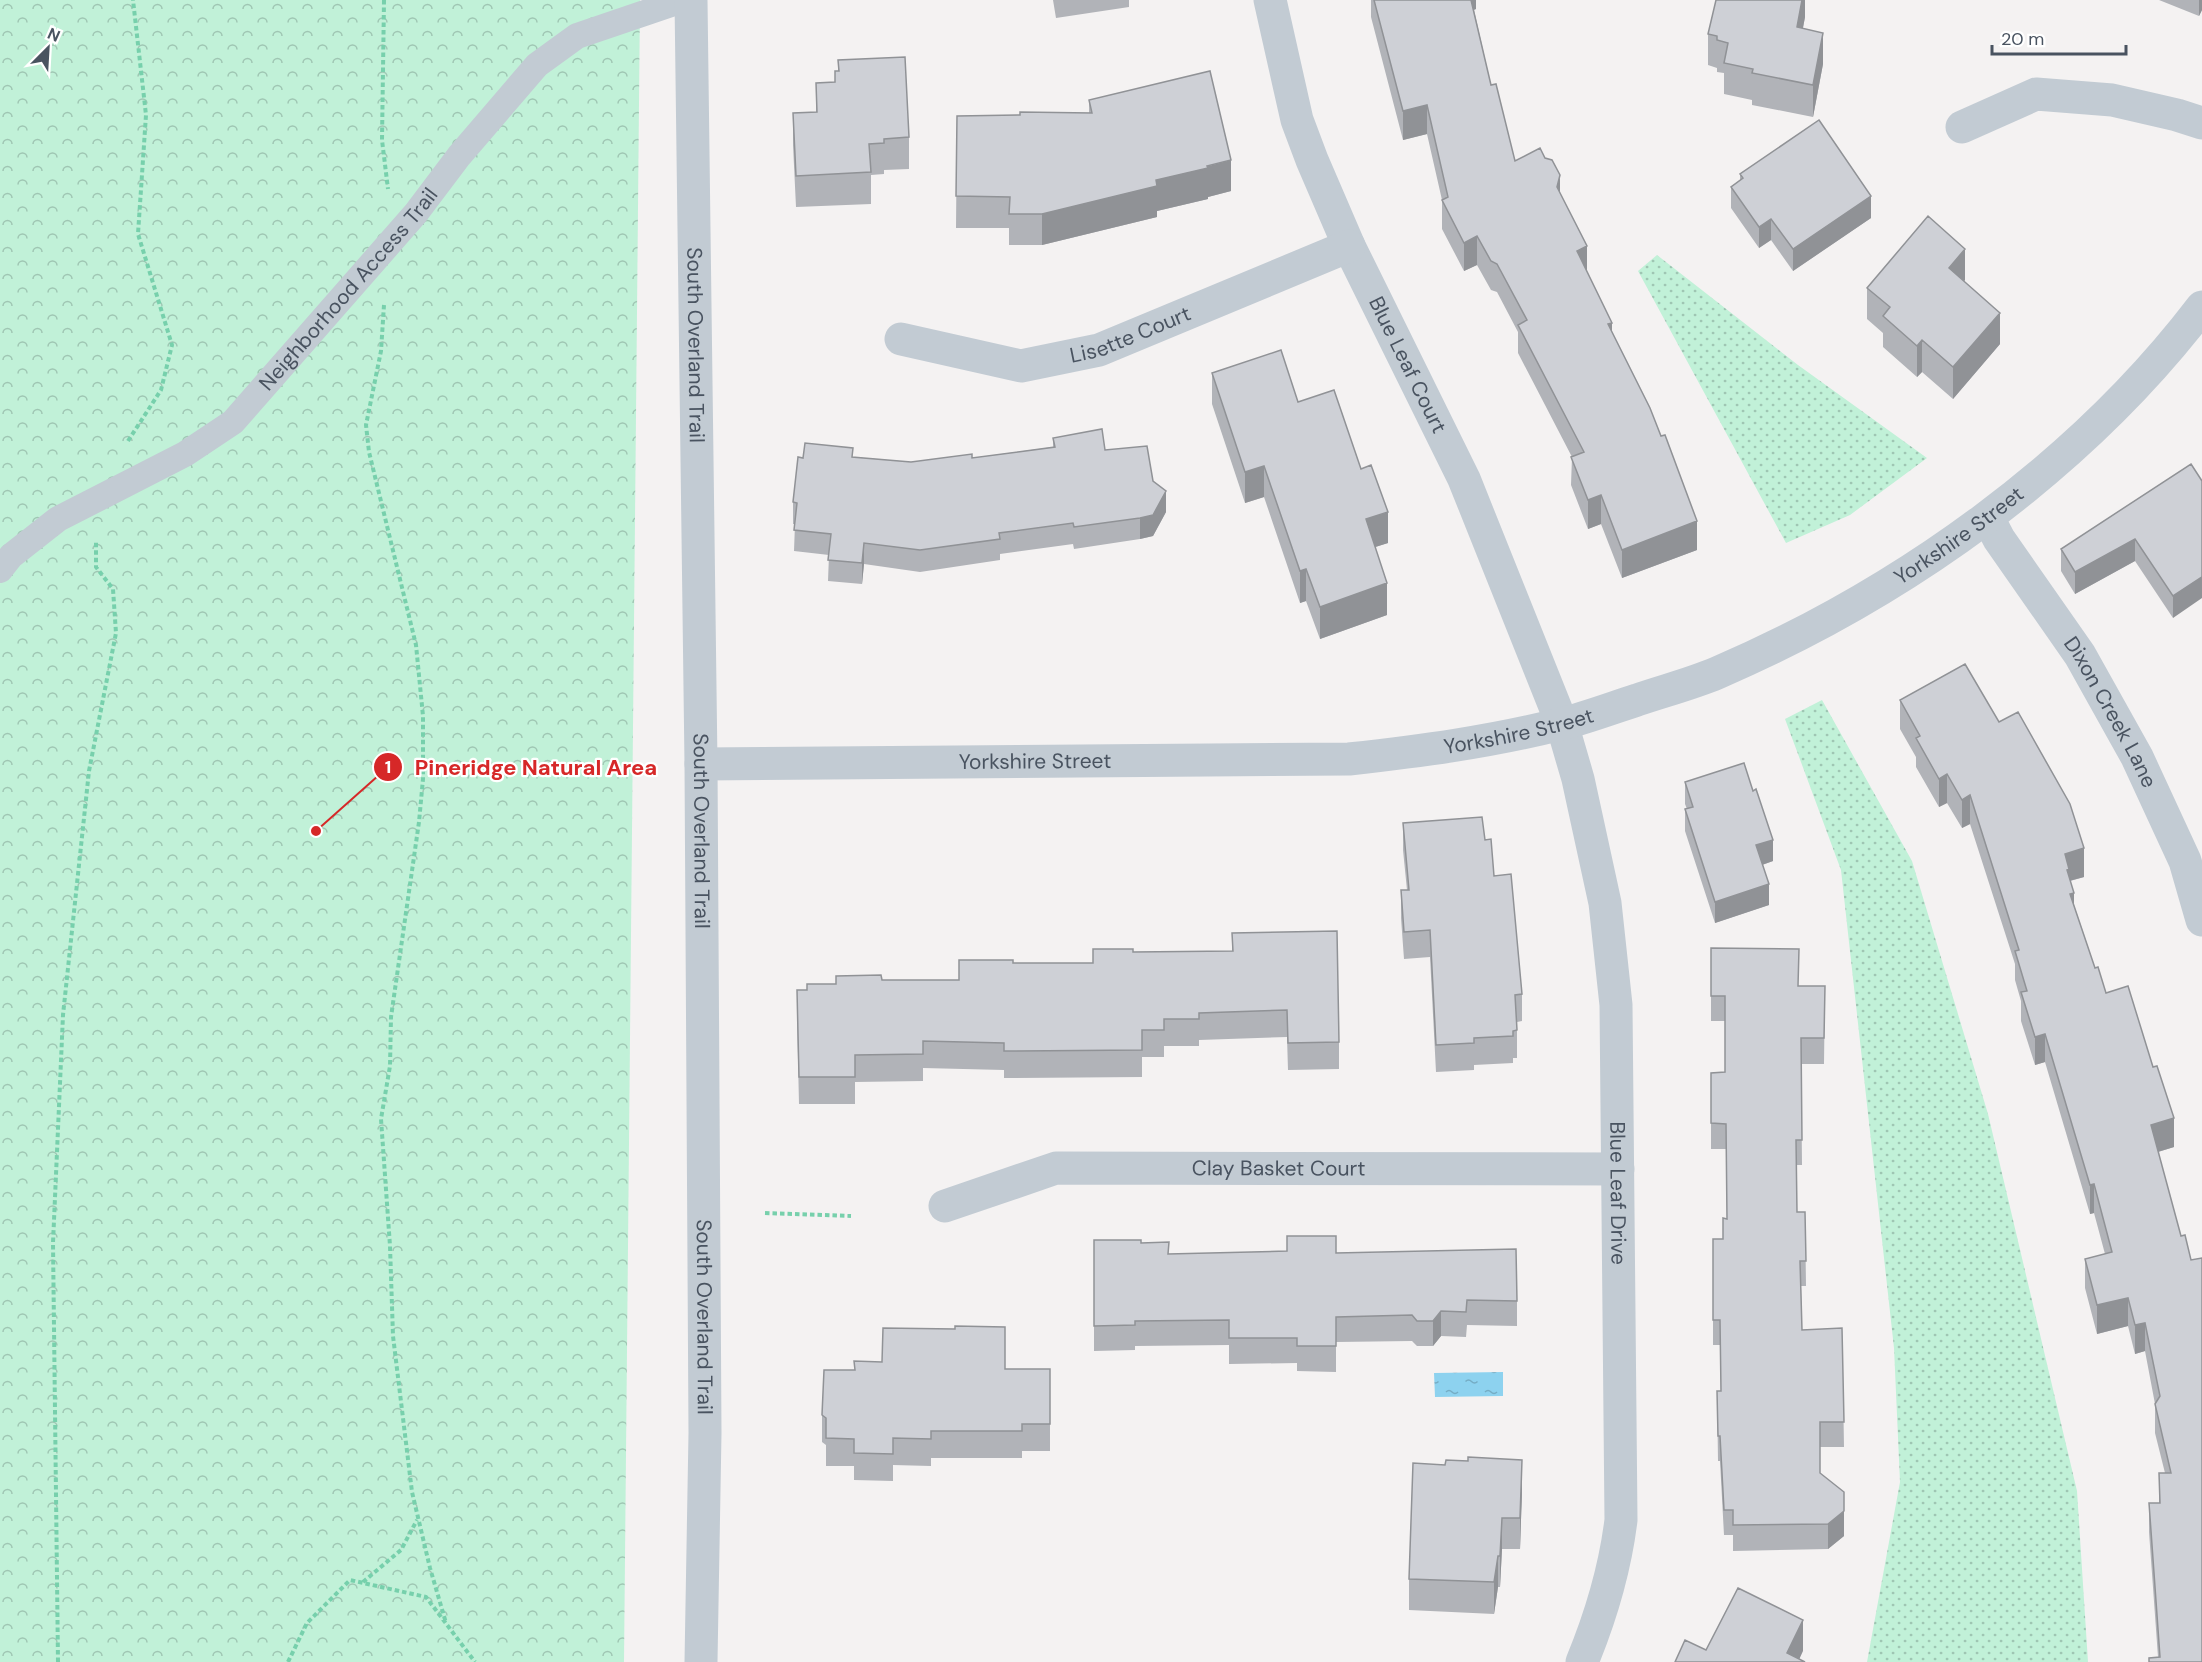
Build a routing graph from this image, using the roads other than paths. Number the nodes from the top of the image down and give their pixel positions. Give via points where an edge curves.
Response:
1 (683, 0) edge
2 (691, 0) edge
3 (1270, 0) edge
4 (2202, 123) edge
5 (1962, 127) dead end
6 (1349, 246) junction
7 (2202, 307) edge
8 (901, 339) dead end
9 (1988, 518) junction
10 (0, 570) edge
11 (1562, 724) junction
12 (701, 764) junction
13 (2202, 920) edge
14 (1618, 1168) junction
15 (945, 1206) dead end
16 (701, 1662) edge
17 (1582, 1662) edge

1 - 10 lane, Neighborhood Access Trail via 577,36 537,65 416,213 233,422 185,454 58,519 11,556
2 - 12 street, South Overland Trail
3 - 6 street, Blue Leaf Court via 1297,120
4 - 5 street via 2112,100 2036,94
6 - 8 street, Lisette Court via 1099,350 1022,366
6 - 11 street, Blue Leaf Court via 1464,479
7 - 9 street, Yorkshire Street via 2114,407
9 - 11 street, Yorkshire Street via 1883,589 1829,620 1716,674
9 - 13 street, Dixon Creek Lane via 2080,655 2138,757 2185,861
11 - 12 street, Yorkshire Street via 1453,747 1349,759
11 - 14 street, Blue Leaf Drive via 1605,903 1616,1005
12 - 16 street, South Overland Trail via 705,1433
14 - 15 street, Clay Basket Court via 1056,1168
14 - 17 street, Blue Leaf Drive via 1621,1520 1599,1622

